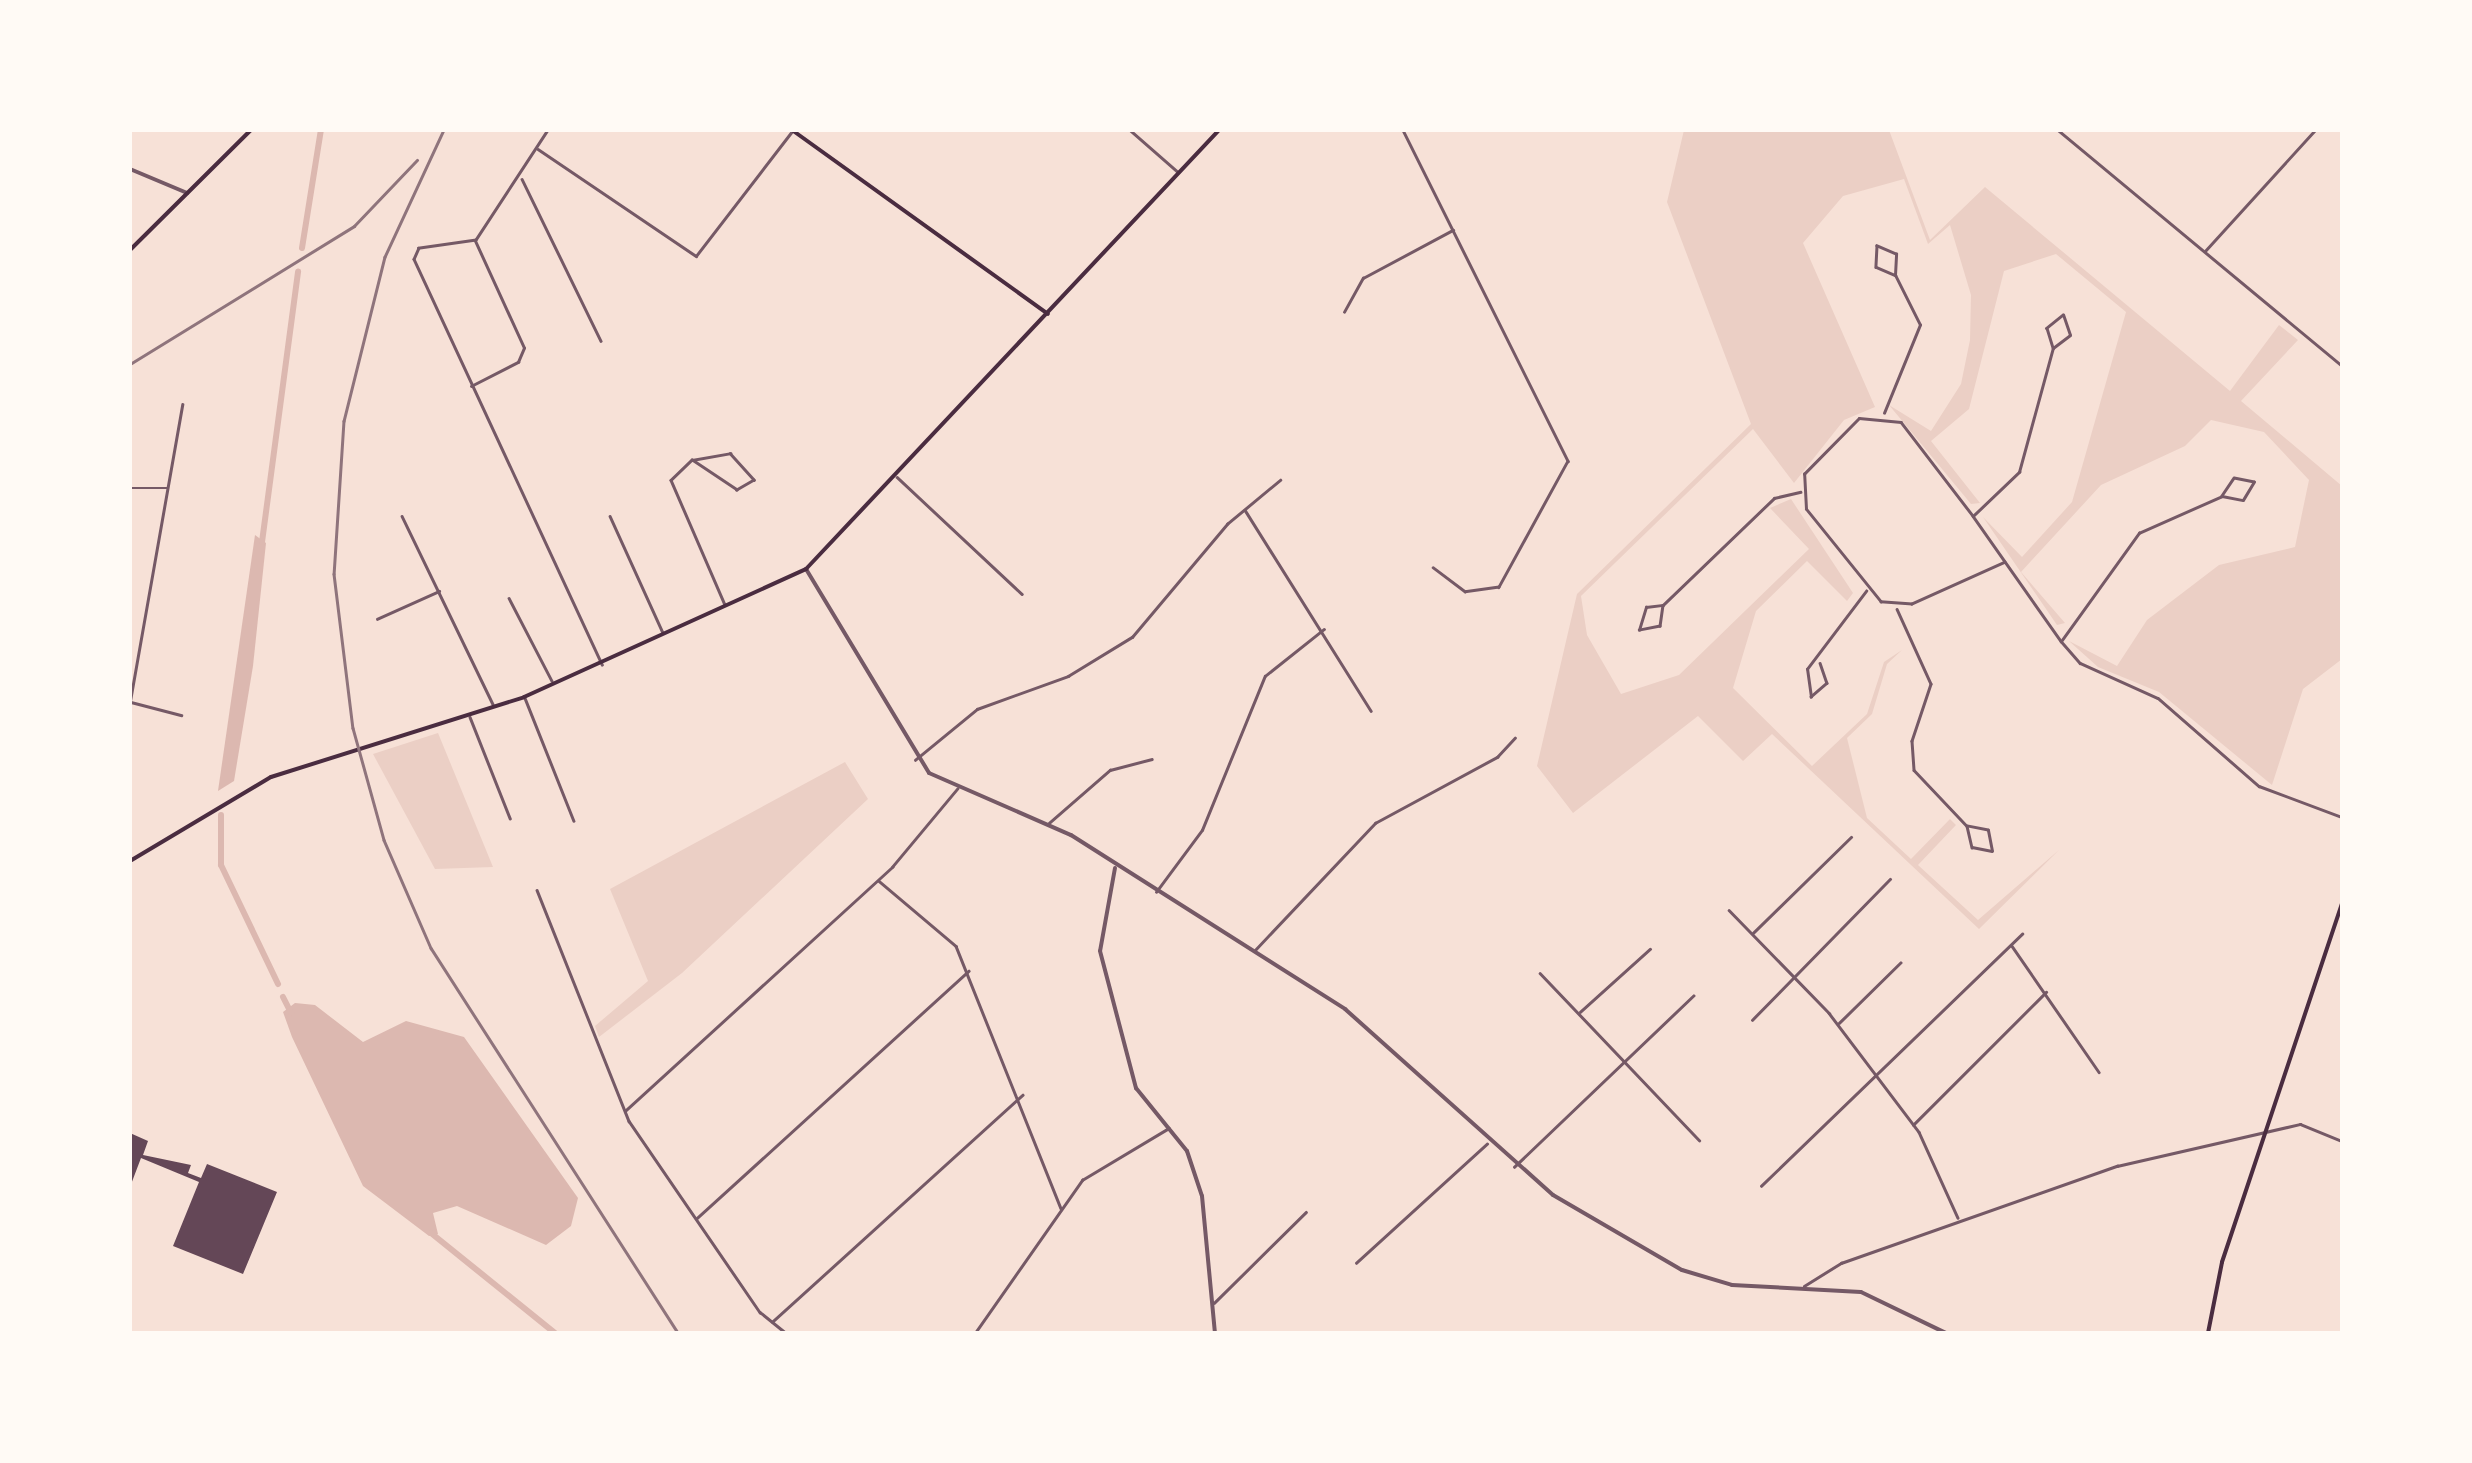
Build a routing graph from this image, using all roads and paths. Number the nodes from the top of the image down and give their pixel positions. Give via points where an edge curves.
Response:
1 (252, 130) edge
2 (548, 130) edge
3 (793, 130) edge
4 (1130, 130) edge
5 (1219, 130) edge
6 (1403, 130) edge
7 (2058, 130) edge
8 (2315, 130) edge
9 (537, 148) junction
10 (130, 169) edge
11 (1178, 173) junction
12 (522, 178) junction
13 (187, 194) junction
14 (1453, 230) junction
15 (475, 241) junction
16 (130, 250) edge
17 (2204, 252) junction
18 (1895, 275) junction
19 (1344, 312) dead end
20 (1048, 314) junction
21 (601, 341) dead end
22 (2054, 348) junction
23 (2342, 366) edge
24 (470, 386) junction
25 (182, 405) dead end
26 (1884, 415) junction
27 (692, 460) junction
28 (897, 477) junction
29 (1280, 480) dead end
30 (130, 488) edge
31 (168, 488) junction
32 (1801, 492) junction
33 (2222, 496) junction
34 (1244, 508) junction
35 (402, 516) dead end
36 (610, 516) dead end
37 (1973, 516) junction
38 (2005, 562) junction
39 (1433, 568) dead end
40 (806, 569) junction
41 (440, 591) junction
42 (1866, 591) junction
43 (1022, 594) dead end
44 (509, 598) dead end
45 (725, 605) junction
46 (1663, 605) junction
47 (1897, 607) junction
48 (377, 620) dead end
49 (1324, 629) junction
50 (664, 634) junction
51 (2061, 641) junction
52 (1820, 663) junction
53 (602, 664) junction
54 (554, 684) junction
55 (524, 697) junction
56 (130, 701) edge
57 (495, 707) junction
58 (1370, 712) dead end
59 (182, 715) dead end
60 (469, 716) junction
61 (1514, 738) dead end
62 (1152, 759) dead end
63 (915, 760) junction
64 (957, 789) junction
65 (2342, 817) edge
66 (510, 818) dead end
67 (574, 821) dead end
68 (1049, 823) junction
69 (1967, 826) junction
70 (1852, 837) dead end
71 (130, 861) edge
72 (1115, 868) junction
73 (1890, 879) dead end
74 (878, 880) junction
75 (538, 890) dead end
76 (1156, 892) junction
77 (2342, 904) edge
78 (1729, 910) dead end
79 (1752, 934) junction
80 (2022, 934) dead end
81 (2011, 945) junction
82 (1650, 949) dead end
83 (1254, 951) junction
84 (1900, 963) dead end
85 (968, 970) junction
86 (1540, 973) dead end
87 (1795, 979) junction
88 (2046, 992) junction
89 (1692, 996) dead end
90 (1579, 1014) junction
91 (1752, 1020) dead end
92 (1838, 1024) junction
93 (1624, 1061) junction
94 (2099, 1072) dead end
95 (1871, 1080) junction
96 (1022, 1095) junction
97 (624, 1112) junction
98 (1913, 1126) junction
99 (1170, 1127) junction
100 (2272, 1132) junction
101 (1699, 1140) dead end
102 (2342, 1141) edge
103 (1487, 1144) junction
104 (1514, 1167) junction
105 (1762, 1186) dead end
106 (1061, 1208) junction
107 (1306, 1212) dead end
108 (696, 1219) junction
109 (1960, 1221) junction
110 (1356, 1263) dead end
111 (1804, 1286) junction
112 (1212, 1304) junction
113 (771, 1323) junction
114 (786, 1333) edge
115 (976, 1333) edge
116 (1214, 1333) edge
117 (1946, 1333) edge
118 (2208, 1333) edge

1 - 13 main road
2 - 9 street
3 - 9 street via 704,254 693,256
3 - 20 main road
4 - 11 street
5 - 11 main road
6 - 14 street
7 - 17 street
8 - 17 street
9 - 12 street
10 - 13 street
11 - 20 main road
12 - 15 street
12 - 21 street
13 - 16 main road
14 - 19 street via 1363,278
14 - 39 street via 1568,461 1499,587 1465,592
15 - 24 street via 524,352
15 - 24 street via 414,252
17 - 23 street
18 - 18 street via 1876,267 1877,246 1896,254
18 - 26 street via 1920,330
20 - 28 main road
22 - 22 street via 2047,328 2063,314 2070,335
22 - 37 street via 2019,472
24 - 53 street
25 - 31 street
26 - 32 street via 1849,425 1807,468
26 - 37 street via 1906,426
27 - 27 street via 730,453 753,486 732,488
27 - 45 street via 672,490
28 - 40 main road
28 - 43 street
29 - 34 street
30 - 31 street
31 - 56 street
32 - 42 street
32 - 46 street via 1769,502
33 - 33 street via 2234,478 2254,482 2243,500
33 - 51 street via 2131,540
34 - 49 street
34 - 63 street via 1132,637 1068,676 977,709
35 - 41 street
36 - 50 street
37 - 38 street
38 - 47 street
38 - 51 street
40 - 45 main road
40 - 63 street via 880,679
41 - 48 street
41 - 57 street
42 - 47 street
42 - 52 street via 1836,620
44 - 54 street
45 - 50 main road
46 - 46 street via 1643,609 1639,630 1660,626
47 - 69 street via 1931,684 1914,770
49 - 58 street
49 - 76 street via 1272,665 1202,830
50 - 53 main road
51 - 65 street via 2092,672 2158,698 2243,776
52 - 52 street via 1827,683 1811,696 1804,676
53 - 54 main road
54 - 55 main road
55 - 57 main road
55 - 67 street
56 - 59 street
57 - 60 main road
60 - 66 street
60 - 71 main road via 336,753 244,790
61 - 83 street via 1498,757 1376,823
62 - 68 street via 1110,770
63 - 64 street
64 - 68 street
64 - 74 street
68 - 72 street
69 - 69 street via 1988,830 1991,852 1969,844
70 - 79 street
72 - 76 street
72 - 99 street via 1100,951 1136,1088
73 - 87 street
74 - 85 street via 946,932
74 - 97 street
75 - 97 street
76 - 83 street
77 - 100 main road
78 - 79 street
79 - 87 street
80 - 81 street
81 - 88 street
81 - 95 street
82 - 90 street
83 - 103 street via 1393,1045
84 - 92 street
85 - 96 street
85 - 108 street
86 - 90 street
87 - 91 street
87 - 92 street
88 - 94 street
88 - 98 street
89 - 93 street
90 - 93 street
92 - 95 street
93 - 101 street
93 - 104 street
95 - 98 street
95 - 105 street
96 - 106 street
96 - 113 street
97 - 108 street
98 - 109 street
99 - 106 street via 1093,1170
99 - 112 street via 1202,1196
100 - 102 street via 2313,1126
100 - 109 street via 2118,1166
100 - 118 main road via 2218,1274
103 - 104 street
103 - 110 street
104 - 111 street via 1682,1270 1732,1285
106 - 115 street
107 - 112 street
108 - 113 street
109 - 111 street via 1841,1263
111 - 117 street via 1894,1302
112 - 116 street
113 - 114 street

